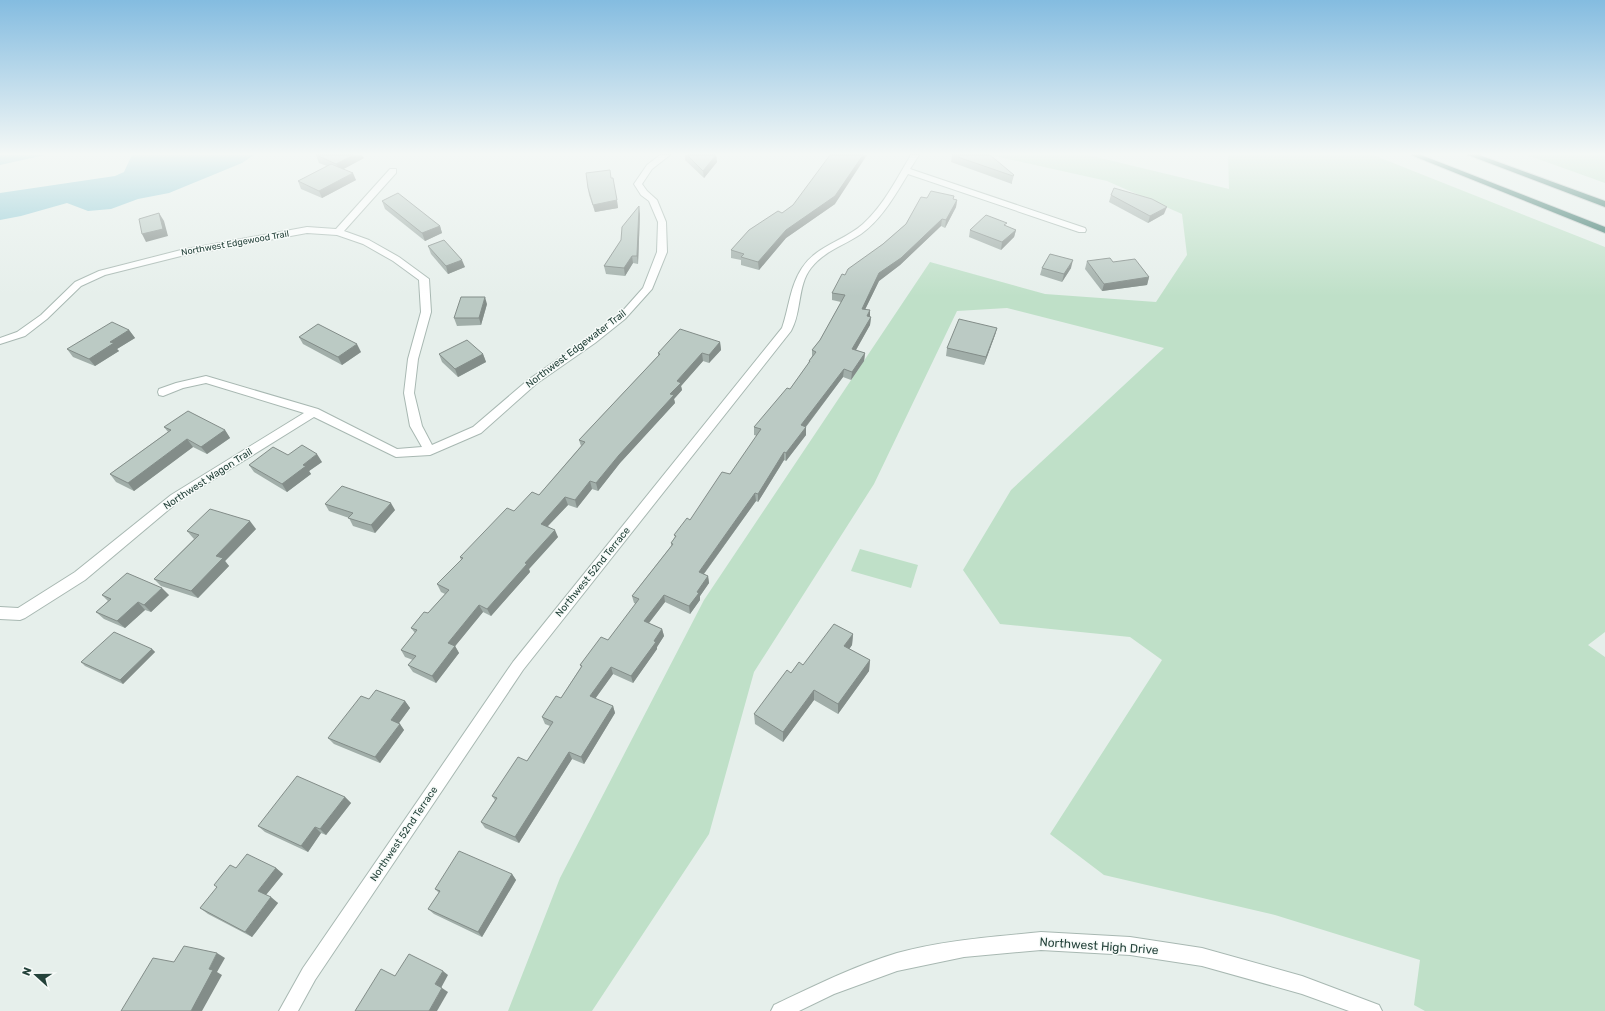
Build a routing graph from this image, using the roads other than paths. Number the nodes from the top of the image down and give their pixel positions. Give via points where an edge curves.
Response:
1 (365, 202) edge
2 (654, 202) edge
3 (885, 202) edge
4 (1000, 202) edge
5 (1535, 202) edge
6 (1082, 230) dead end
7 (1605, 230) edge
8 (338, 232) junction
9 (0, 341) edge
10 (163, 392) dead end
11 (314, 412) junction
12 (430, 451) junction
13 (0, 613) edge
14 (288, 1011) edge
15 (780, 1011) edge
16 (1373, 1011) edge

1 - 8 street
2 - 12 street, Northwest Edgewater Trail via 662,222 662,252 647,289 622,317 532,382 477,430
3 - 14 street, Northwest 52nd Terrace via 866,226 828,249 807,267 797,288 787,328 518,666 314,967
4 - 6 street
5 - 7 highway
8 - 9 street, Northwest Edgewood Trail via 307,230 181,253 102,273 78,284 44,317 21,334
8 - 12 street, Northwest Edgewood Trail via 366,242 424,279 426,312 413,359 409,393 416,426
10 - 11 street via 206,379
11 - 12 street via 396,453
11 - 13 street, Northwest Wagon Trail via 175,498 80,576 20,614
15 - 16 street, Northwest High Drive via 830,987 897,962 964,948 1041,941 1130,946 1202,957 1302,985

